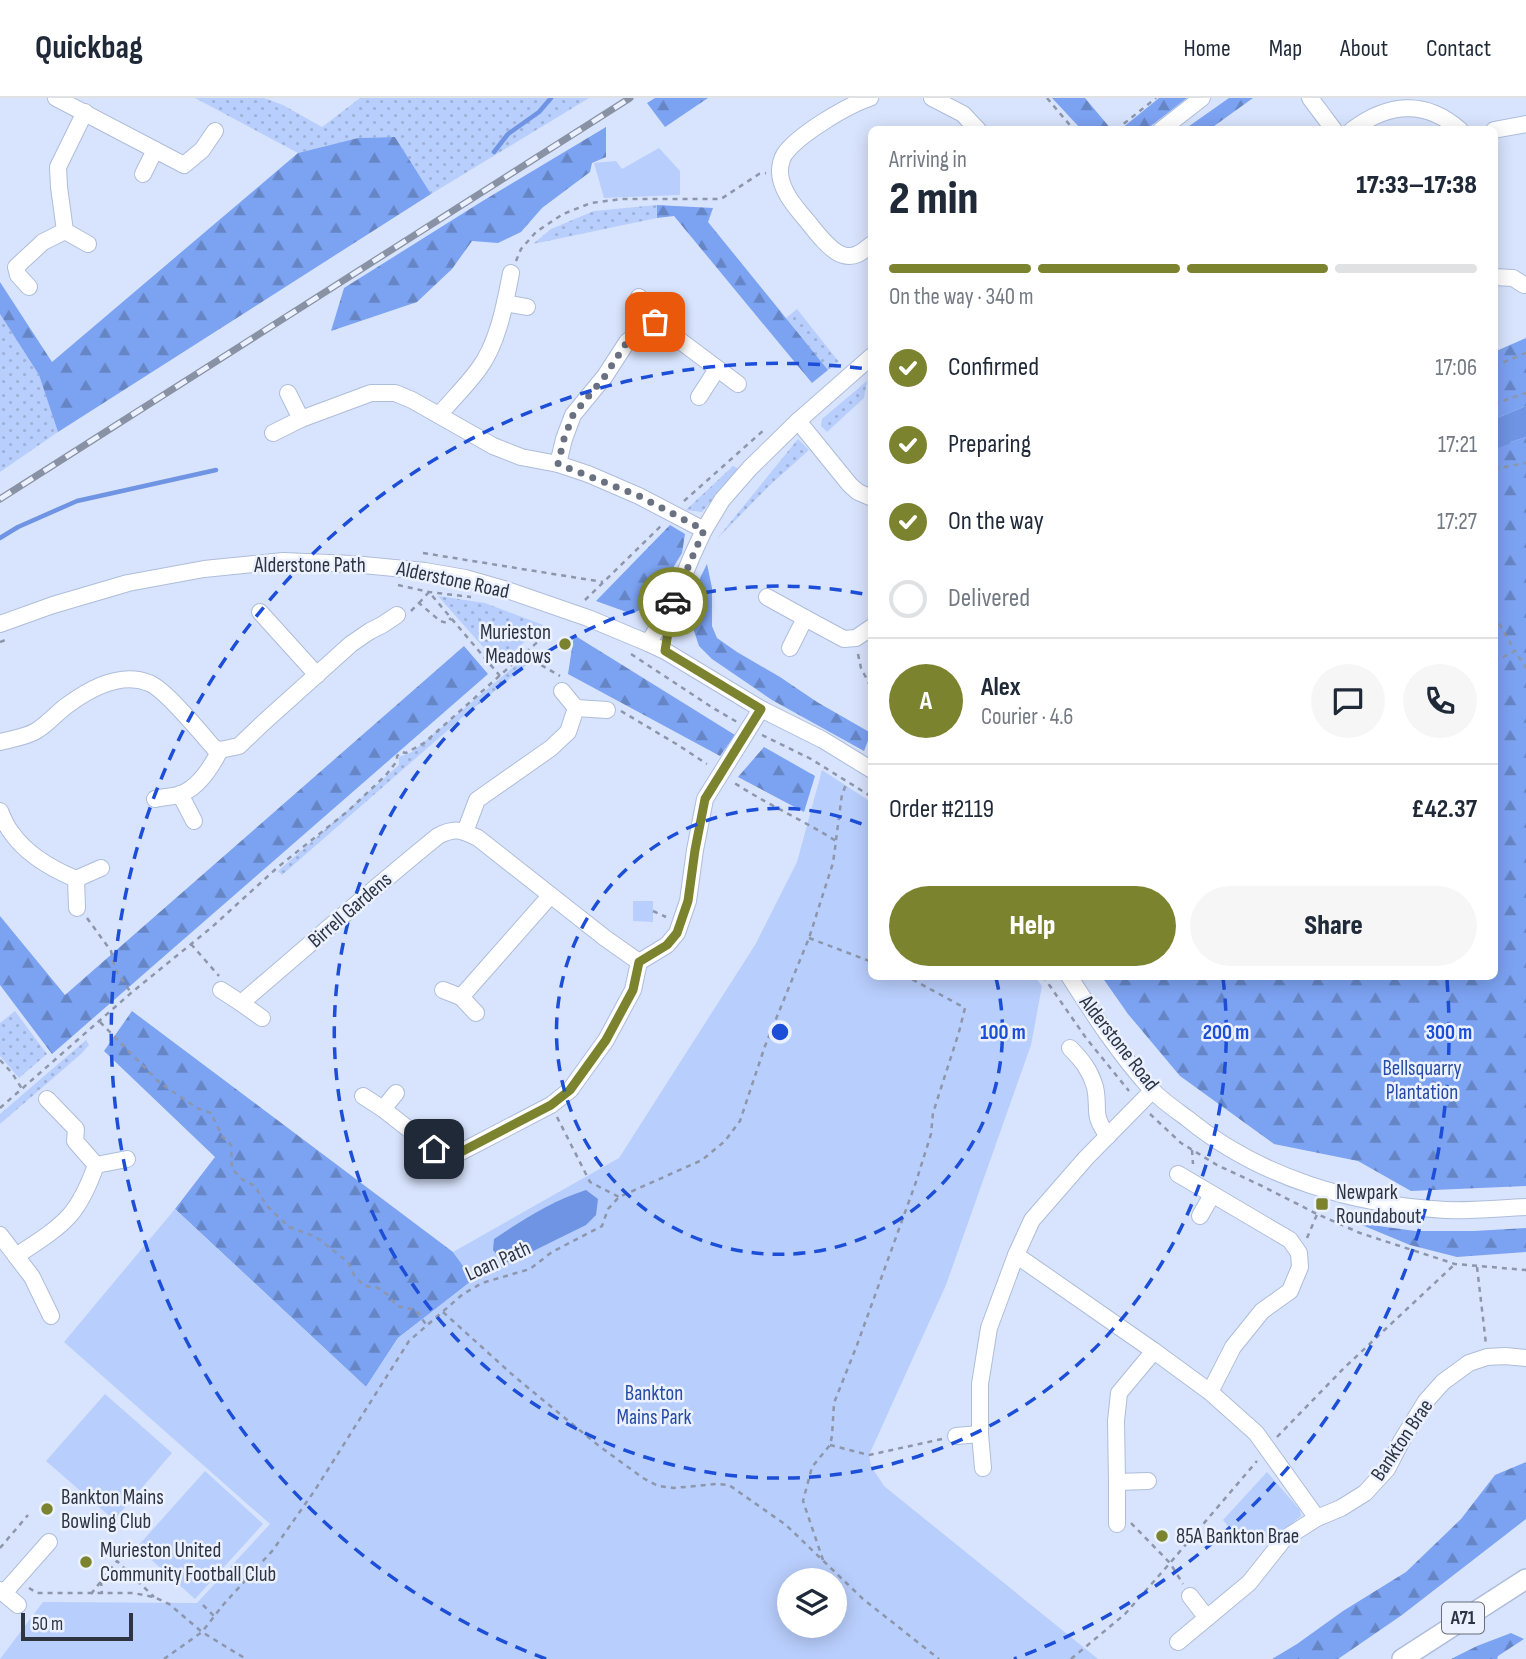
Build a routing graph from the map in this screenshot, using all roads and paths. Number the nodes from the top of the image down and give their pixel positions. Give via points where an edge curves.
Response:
1 (56, 98) edge
2 (870, 98) edge
3 (932, 98) edge
4 (1047, 98) edge
5 (1156, 98) edge
6 (1202, 98) edge
7 (1310, 98) edge
8 (85, 112) junction
9 (1526, 124) edge
10 (974, 126) edge
11 (1071, 126) edge
12 (1121, 126) edge
13 (1166, 126) edge
14 (1331, 126) edge
15 (1356, 126) edge
16 (1456, 126) edge
17 (1498, 129) edge
18 (215, 131) dead end
19 (155, 150) junction
20 (780, 171) junction
21 (143, 174) dead end
22 (65, 231) junction
23 (88, 244) dead end
24 (868, 247) edge
25 (511, 273) joint
26 (1498, 277) edge
27 (1524, 285) dead end
28 (29, 287) dead end
29 (639, 297) dead end
30 (505, 303) junction
31 (527, 307) dead end
32 (655, 322) junction
33 (1526, 353) edge
34 (868, 360) edge
35 (1498, 364) edge
36 (717, 369) junction
37 (738, 384) dead end
38 (288, 393) dead end
39 (1526, 393) edge
40 (699, 397) dead end
41 (1498, 403) edge
42 (439, 415) junction
43 (300, 419) junction
44 (798, 421) junction
45 (274, 433) dead end
46 (1526, 463) edge
47 (558, 464) junction
48 (1498, 468) edge
49 (868, 496) edge
50 (673, 514) junction
51 (704, 530) junction
52 (423, 553) dead end
53 (388, 583) dead end
54 (605, 583) junction
55 (429, 592) junction
56 (475, 597) dead end
57 (767, 597) dead end
58 (585, 600) dead end
59 (419, 603) junction
60 (671, 607) junction
61 (260, 612) dead end
62 (397, 615) joint
63 (451, 618) junction
64 (805, 618) junction
65 (1498, 622) edge
66 (0, 624) edge
67 (868, 629) edge
68 (551, 630) dead end
69 (12, 637) dead end
70 (856, 638) junction
71 (0, 642) edge
72 (648, 643) junction
73 (790, 648) dead end
74 (624, 649) dead end
75 (665, 651) junction
76 (1515, 651) junction
77 (524, 655) junction
78 (1498, 660) edge
79 (1526, 668) edge
80 (317, 675) junction
81 (500, 677) junction
82 (868, 681) edge
83 (561, 684) joint
84 (576, 708) junction
85 (610, 708) joint
86 (761, 709) junction
87 (749, 728) junction
88 (0, 741) edge
89 (220, 750) junction
90 (868, 768) edge
91 (721, 773) junction
92 (846, 785) dead end
93 (180, 794) junction
94 (868, 795) edge
95 (155, 799) dead end
96 (0, 811) edge
97 (194, 821) dead end
98 (465, 832) junction
99 (836, 841) junction
100 (101, 867) dead end
101 (76, 879) junction
102 (550, 896) junction
103 (77, 908) joint
104 (809, 938) junction
105 (191, 944) junction
106 (868, 960) edge
107 (639, 962) junction
108 (913, 980) edge
109 (1072, 980) edge
110 (221, 990) joint
111 (443, 990) dead end
112 (131, 993) junction
113 (461, 997) junction
114 (241, 1003) junction
115 (476, 1013) dead end
116 (262, 1018) dead end
117 (100, 1022) junction
118 (1070, 1048) dead end
119 (0, 1060) edge
120 (22, 1088) junction
121 (1152, 1091) junction
122 (396, 1093) dead end
123 (363, 1096) dead end
124 (47, 1099) dead end
125 (551, 1105) junction
126 (0, 1108) edge
127 (383, 1109) junction
128 (1108, 1136) junction
129 (127, 1159) dead end
130 (96, 1165) junction
131 (1178, 1174) dead end
132 (1212, 1195) junction
133 (619, 1197) junction
134 (1526, 1207) edge
135 (1317, 1214) dead end
136 (1200, 1216) dead end
137 (0, 1235) edge
138 (1305, 1244) dead end
139 (1016, 1255) junction
140 (16, 1256) junction
141 (1455, 1264) dead end
142 (1477, 1266) junction
143 (1526, 1269) edge
144 (443, 1312) junction
145 (51, 1316) dead end
146 (427, 1326) junction
147 (1154, 1351) junction
148 (1487, 1357) junction
149 (1526, 1358) edge
150 (1210, 1392) junction
151 (981, 1434) junction
152 (956, 1436) joint
153 (830, 1445) junction
154 (983, 1468) dead end
155 (1148, 1481) dead end
156 (1116, 1482) junction
157 (28, 1515) dead end
158 (1117, 1516) joint
159 (1317, 1518) junction
160 (48, 1542) dead end
161 (0, 1548) edge
162 (823, 1560) junction
163 (1526, 1579) edge
164 (101, 1581) junction
165 (2, 1591) edge
166 (37, 1593) dead end
167 (91, 1594) junction
168 (102, 1594) junction
169 (1190, 1596) joint
170 (154, 1597) junction
171 (19, 1605) dead end
172 (203, 1605) dead end
173 (214, 1616) junction
174 (1207, 1618) junction
175 (202, 1632) junction
176 (1178, 1642) dead end
177 (1082, 1648) dead end
178 (164, 1659) edge
179 (246, 1659) edge
180 (939, 1659) edge
181 (1071, 1659) edge
182 (1402, 1659) edge

1 - 8 street
2 - 20 street via 797,141 783,156
3 - 10 street via 963,114
4 - 11 path
5 - 12 path
6 - 13 street
7 - 14 street
8 - 19 street
8 - 22 street via 58,167
9 - 17 street
15 - 16 street via 1390,109 1424,109
18 - 19 street via 202,150 184,164
19 - 21 street
20 - 24 street via 783,188 826,243 843,255 859,254
20 - 25 path via 759,174 721,199 591,203 536,232 521,249
22 - 23 street
22 - 28 street via 43,242 16,267
25 - 30 street
26 - 27 street via 1513,278
29 - 32 street
30 - 31 street
30 - 42 street via 480,369
32 - 36 street
32 - 47 street via 627,342 573,415
33 - 35 path
34 - 44 street
36 - 37 street
36 - 40 street
38 - 43 street
39 - 41 path
42 - 43 street via 395,393 371,393
42 - 47 street via 493,446
43 - 45 street
44 - 49 street via 850,485
44 - 51 street via 722,500
46 - 48 path
47 - 50 street
50 - 51 street
50 - 54 path
51 - 60 street
52 - 54 path
53 - 55 path, Alderstone Path
54 - 58 path
55 - 56 path, Alderstone Path
55 - 59 path
55 - 63 path
57 - 64 street
59 - 62 path via 403,618
59 - 63 path via 440,621 447,623
60 - 72 street
60 - 75 street
61 - 80 street
62 - 80 street via 351,644
63 - 81 path
64 - 70 street via 844,639
64 - 73 street
65 - 76 path
66 - 72 street, Alderstone Road via 128,583 284,561 425,570 465,578
67 - 70 street
68 - 77 path
69 - 71 path
70 - 82 path
72 - 75 street, Alderstone Road
74 - 87 path
75 - 86 street, Alderstone Road
76 - 78 path
76 - 79 path
77 - 81 path
77 - 83 path
80 - 89 street via 239,746
81 - 105 path via 424,743 397,756 386,775 348,811
83 - 84 street
84 - 85 street
84 - 98 street via 568,732 551,748 477,800
85 - 91 path
86 - 87 street
86 - 90 street, Alderstone Road
87 - 91 street
87 - 94 path
88 - 89 street via 34,733 97,686 131,680 151,683
89 - 93 street via 211,768
91 - 99 path
91 - 107 street via 705,799 688,901 677,933
92 - 99 path
93 - 95 street
93 - 97 street
96 - 101 street via 11,832 32,854
98 - 102 street
98 - 114 street, Birrell Gardens via 438,836
99 - 104 path
100 - 101 street
101 - 103 street
102 - 107 street
102 - 113 street
103 - 112 path via 111,951 115,969
104 - 106 path
104 - 133 path via 740,1121 702,1160
105 - 110 path via 222,979
105 - 112 path
107 - 125 street via 633,990 606,1040 570,1090
108 - 153 path via 965,1008 916,1182 834,1403
109 - 121 street, Alderstone Road
110 - 114 street
111 - 113 street
112 - 117 path
113 - 115 street
114 - 116 street
117 - 120 path
117 - 146 path via 159,1082 211,1113 231,1145 232,1169 255,1186 266,1205 289,1227 316,1237 348,1262 365,1286 378,1288 397,1306 416,1310
118 - 128 street via 1091,1075 1099,1124
119 - 120 path
120 - 126 path
121 - 128 street
121 - 134 street, Alderstone Road via 1210,1137 1267,1169 1327,1191 1385,1204 1447,1210
122 - 127 street
123 - 127 street
124 - 130 street via 76,1129 75,1141
125 - 127 street via 459,1153 447,1154
125 - 133 path via 590,1182
128 - 139 street via 1032,1220
129 - 130 street
130 - 140 street via 69,1216
131 - 132 street
132 - 136 street
132 - 150 street via 1290,1240 1299,1253 1300,1267 1290,1290 1262,1311 1233,1348
133 - 144 path, Loan Path via 602,1226 530,1269 482,1283
135 - 138 path
137 - 140 street
139 - 147 street
139 - 151 street via 989,1328 980,1384
140 - 145 street
141 - 142 path
142 - 143 path
142 - 148 path
144 - 146 path, Loan Path
144 - 162 path via 515,1377 643,1478 674,1488 729,1485 786,1525
146 - 173 path, Loan Path via 409,1341 273,1550
147 - 150 street
147 - 156 street via 1119,1393
148 - 149 street, Bankton Brae
148 - 159 street, Bankton Brae via 1469,1363 1443,1382 1426,1401 1387,1469 1364,1493
150 - 159 street via 1256,1433
151 - 152 street
151 - 154 street
152 - 153 path via 869,1455
153 - 162 path via 812,1467 803,1501
155 - 156 street
156 - 158 street
157 - 161 path
158 - 169 path via 1170,1563
159 - 174 street, Bankton Brae via 1284,1539 1249,1583
160 - 165 street
162 - 180 path via 863,1599
163 - 182 main road, A71
164 - 167 path
164 - 168 path
164 - 170 path via 117,1561
165 - 171 street
166 - 167 path
167 - 168 path
168 - 170 path
169 - 174 street
170 - 175 path
172 - 173 path
173 - 175 path, Loan Path
174 - 176 street, Bankton Brae
175 - 178 path, Loan Path
175 - 179 path
177 - 181 path

